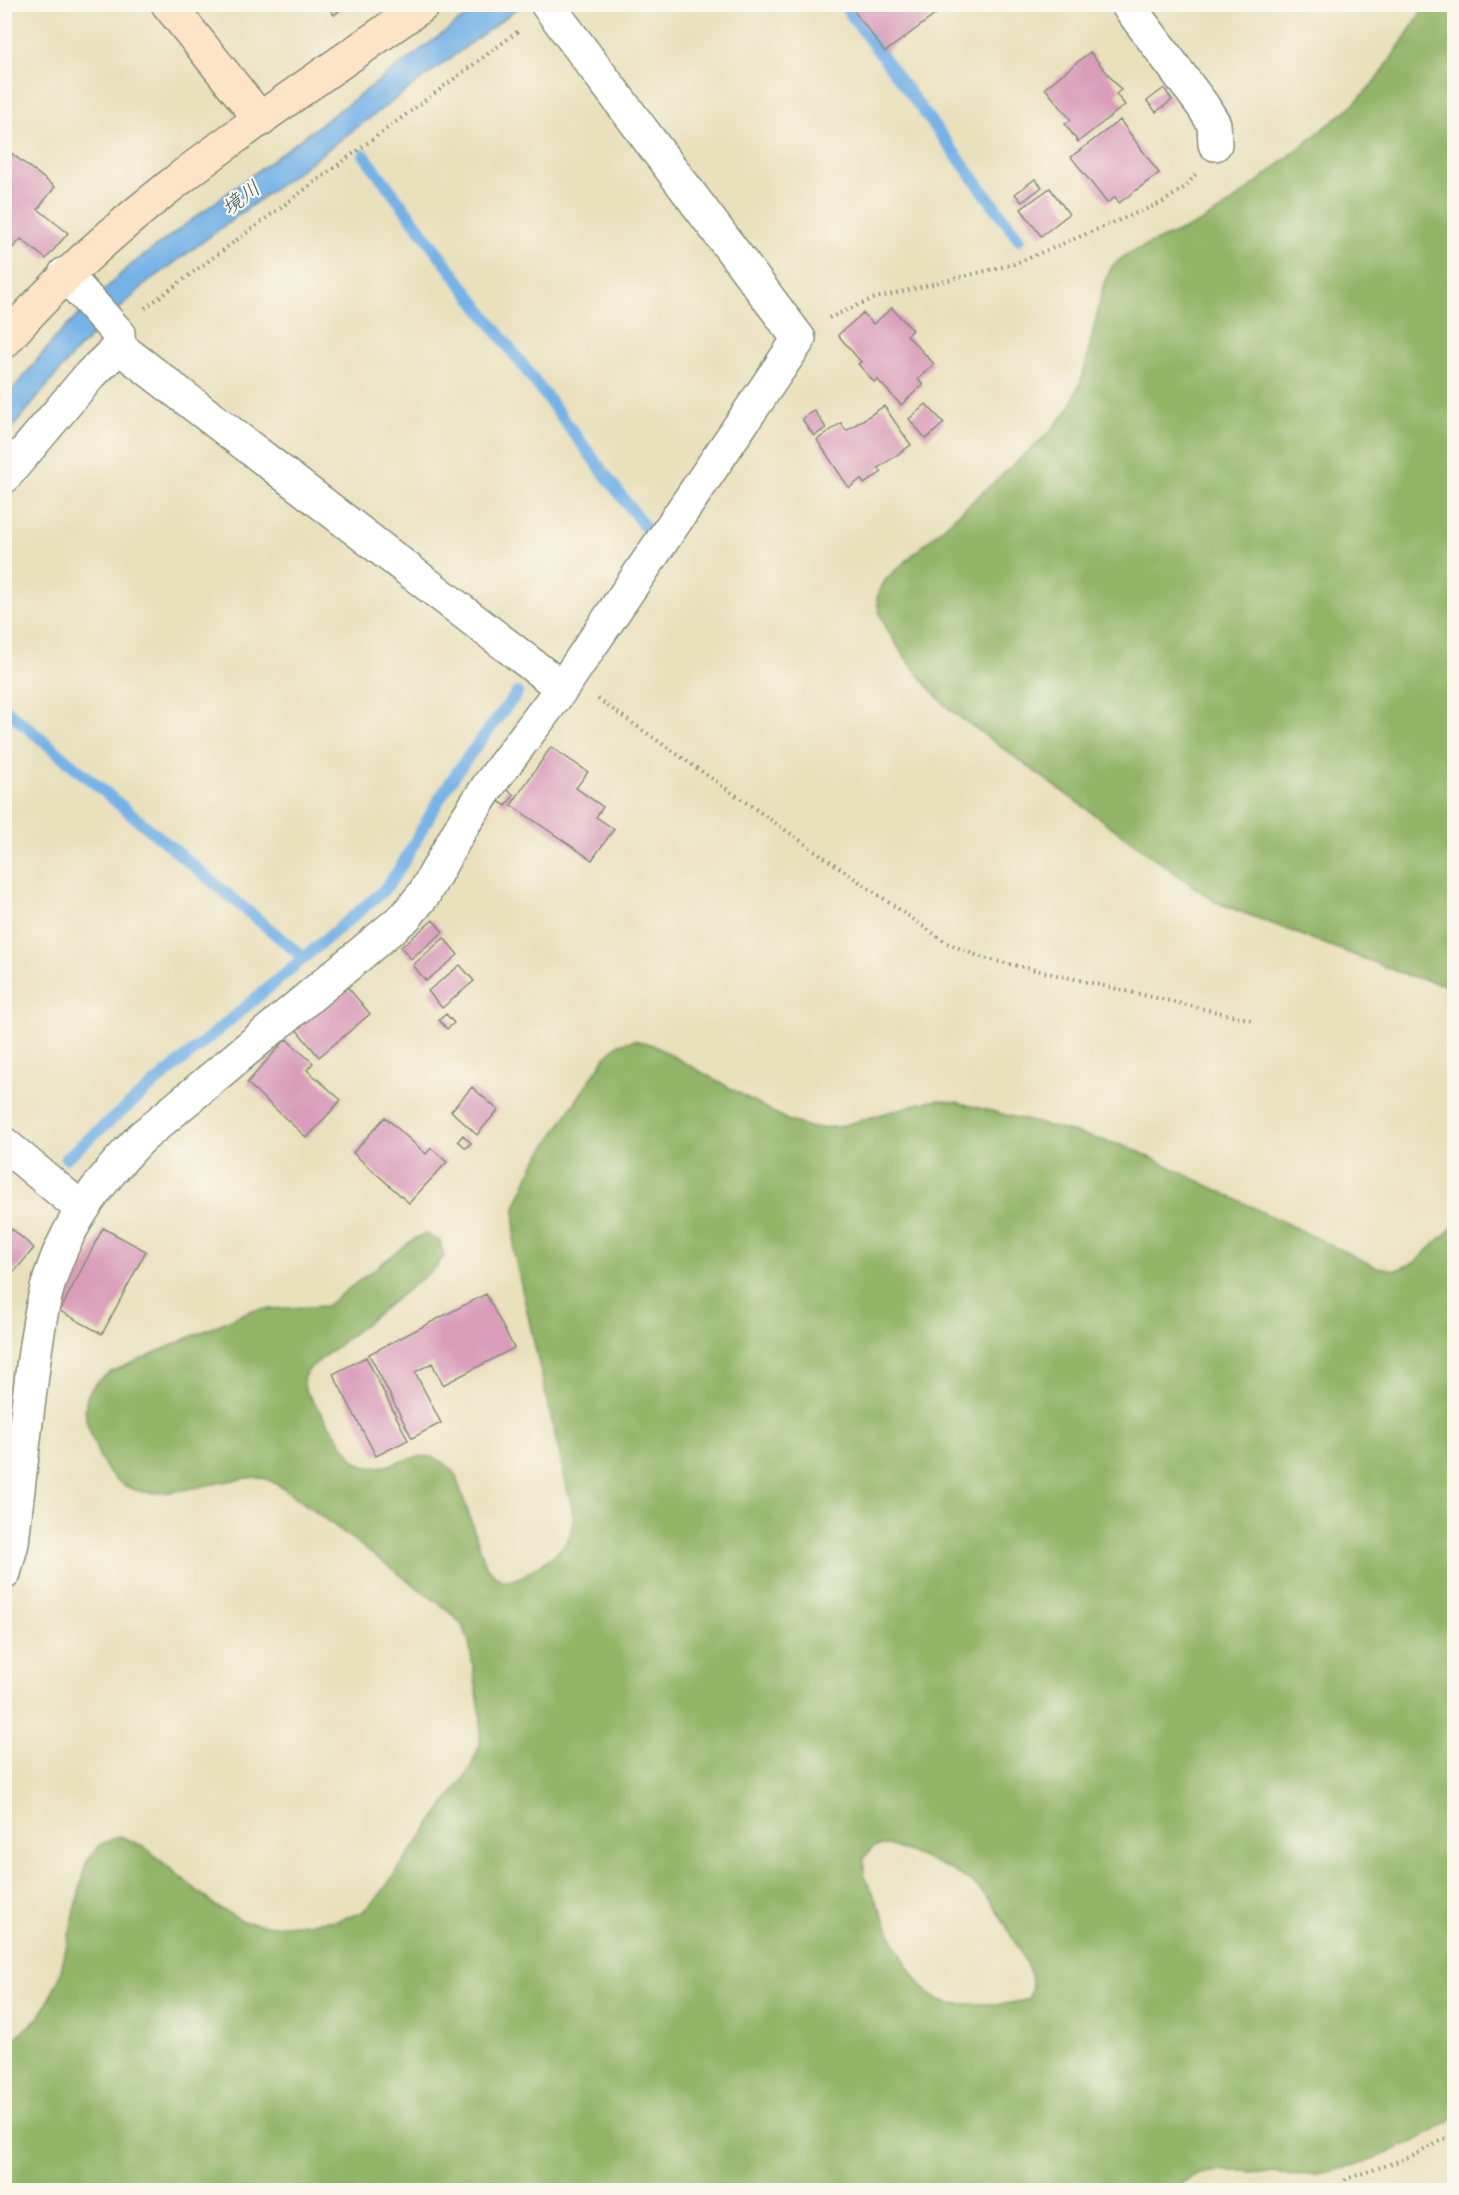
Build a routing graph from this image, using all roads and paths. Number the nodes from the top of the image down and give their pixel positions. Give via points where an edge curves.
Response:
1 (168, 4) edge
2 (424, 4) edge
3 (1127, 4) edge
4 (549, 6) edge
5 (261, 120) junction
6 (1215, 144) joint
7 (74, 284) junction
8 (117, 336) junction
9 (799, 339) junction
10 (4, 342) edge
11 (4, 477) edge
12 (565, 683) junction
13 (1251, 1020) dead end
14 (4, 1144) edge
15 (82, 1209) junction
16 (4, 1573) edge
17 (1455, 2134) edge
18 (1338, 2190) edge

1 - 5 street
2 - 5 street
3 - 6 street via 1203,106 1214,124
4 - 8 path via 160,294
4 - 9 street
5 - 7 street via 195,168
6 - 9 path via 1185,186 1163,202 1014,264 873,299 826,319
7 - 8 street
7 - 10 street
8 - 11 street via 90,375
8 - 12 street
9 - 12 street
12 - 13 path via 947,943 983,958
12 - 15 street via 489,785 424,894 406,916 142,1137
14 - 15 street
15 - 16 street via 63,1244 39,1319 12,1544
17 - 18 path via 1411,2157 1346,2179

